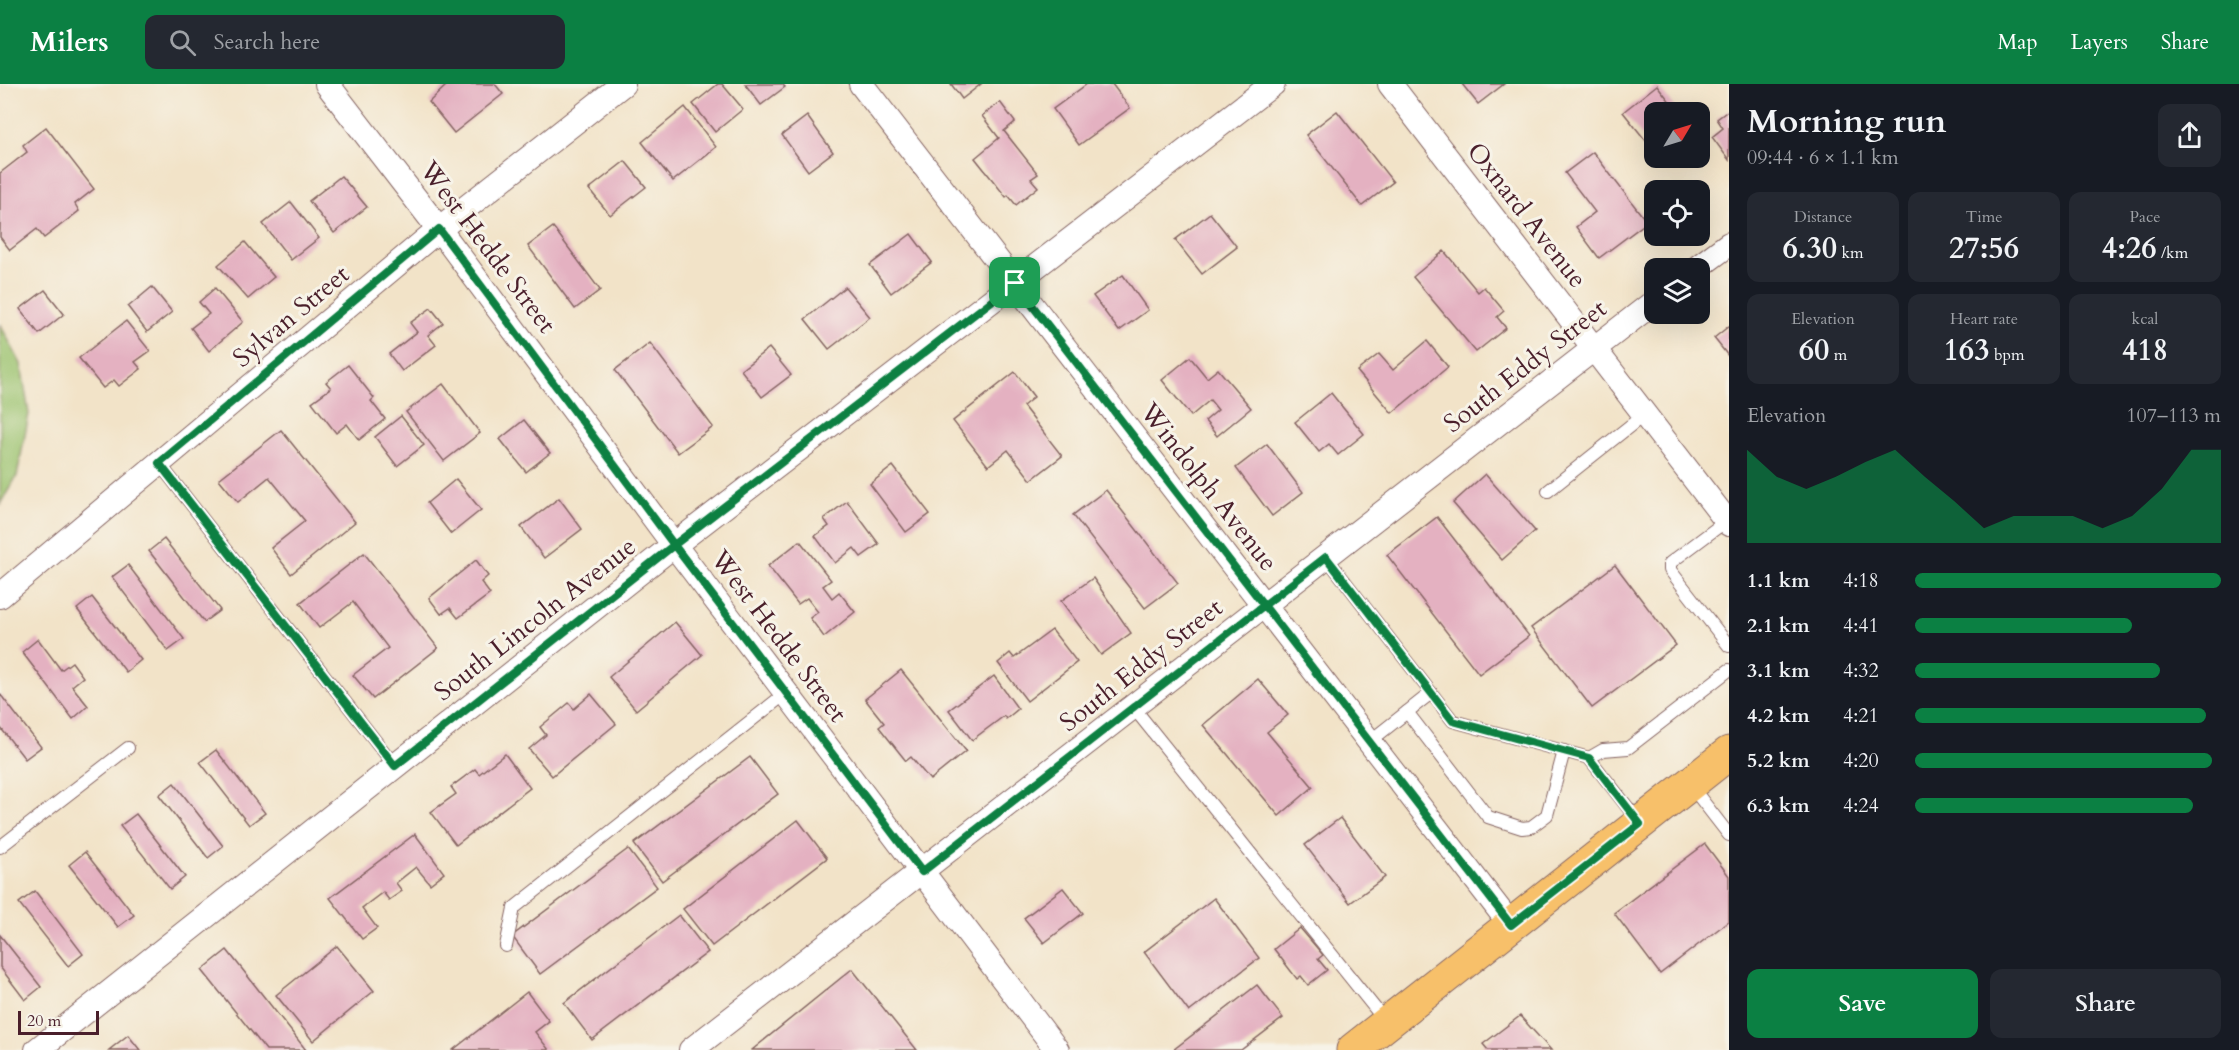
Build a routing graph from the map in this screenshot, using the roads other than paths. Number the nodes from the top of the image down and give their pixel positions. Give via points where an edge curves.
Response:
1 (327, 84) edge
2 (623, 84) edge
3 (861, 84) edge
4 (1273, 84) edge
5 (1390, 84) edge
6 (439, 229) junction
7 (1729, 244) edge
8 (1710, 258) edge
9 (1015, 283) junction
10 (1644, 310) edge
11 (1594, 349) junction
12 (1645, 414) junction
13 (159, 463) junction
14 (1548, 491) dead end
15 (1728, 522) edge
16 (674, 545) junction
17 (1326, 557) junction
18 (0, 596) edge
19 (1264, 605) junction
20 (1729, 646) edge
21 (1729, 670) edge
22 (786, 693) junction
23 (1431, 693) junction
24 (1133, 707) junction
25 (1407, 712) junction
26 (1370, 742) junction
27 (128, 748) dead end
28 (1564, 751) junction
29 (1729, 753) edge
30 (1589, 758) junction
31 (395, 766) junction
32 (1690, 784) junction
33 (1640, 824) junction
34 (1729, 835) edge
35 (0, 847) edge
36 (922, 872) junction
37 (1511, 925) junction
38 (506, 946) dead end
39 (1387, 1023) junction
40 (50, 1046) edge
41 (1049, 1047) edge
42 (691, 1050) edge
43 (1353, 1050) edge

1 - 6 street, West Hedde Street
2 - 6 street, Sylvan Street
3 - 9 street, Windolph Avenue
4 - 9 street, South Lincoln Avenue
5 - 11 street, Oxnard Avenue
6 - 13 street, Sylvan Street
6 - 16 street, West Hedde Street
7 - 8 street
9 - 16 street, South Lincoln Avenue
9 - 19 street, Windolph Avenue
10 - 11 street, South Eddy Street
11 - 12 street, Oxnard Avenue
11 - 17 street, South Eddy Street
12 - 14 lane
12 - 15 street, Oxnard Avenue
13 - 18 street, Sylvan Street
13 - 31 lane
15 - 20 lane via 1671,563 1670,570
16 - 22 street, West Hedde Street
16 - 31 street, South Lincoln Avenue
17 - 19 street, South Eddy Street
17 - 23 lane
19 - 24 street, South Eddy Street
19 - 26 street, Windolph Avenue
21 - 30 lane via 1628,748 1603,750
22 - 36 street, West Hedde Street
22 - 38 lane via 514,908
23 - 25 lane
23 - 28 lane via 1453,721
24 - 36 street, South Eddy Street
24 - 39 lane
25 - 26 lane
25 - 28 lane via 1488,817 1522,828 1531,827 1547,815
26 - 37 street, Windolph Avenue
27 - 35 lane
28 - 30 lane
29 - 32 main road
30 - 33 lane
31 - 40 street, South Lincoln Avenue
32 - 33 main road
32 - 34 lane
33 - 37 main road
36 - 41 street, West Hedde Street
36 - 42 street, South Eddy Street
37 - 39 main road
39 - 43 main road

